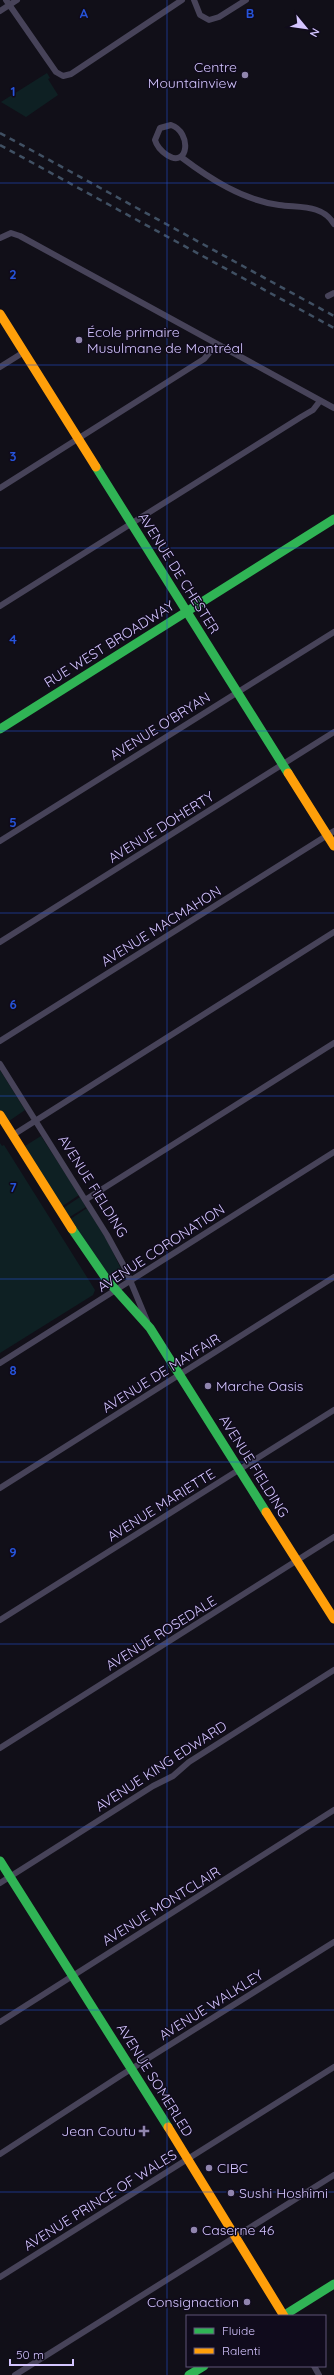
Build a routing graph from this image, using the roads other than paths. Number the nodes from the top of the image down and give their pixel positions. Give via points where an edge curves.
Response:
1 (17, 0) edge
2 (182, 0) edge
3 (194, 0) edge
4 (246, 0) edge
5 (8, 2) edge
6 (0, 11) edge
7 (181, 156) junction
8 (334, 224) edge
9 (0, 238) edge
10 (0, 314) edge
11 (217, 344) junction
12 (24, 352) junction
13 (0, 367) edge
14 (320, 401) junction
15 (334, 408) edge
16 (78, 439) junction
17 (0, 488) edge
18 (334, 519) edge
19 (131, 523) junction
20 (0, 606) edge
21 (186, 612) junction
22 (334, 632) edge
23 (237, 692) junction
24 (0, 729) edge
25 (334, 732) edge
26 (282, 764) junction
27 (331, 833) edge
28 (0, 841) edge
29 (334, 846) edge
30 (334, 932) edge
31 (0, 942) edge
32 (0, 1041) edge
33 (334, 1043) edge
34 (0, 1064) edge
35 (0, 1115) edge
36 (36, 1121) junction
37 (13, 1135) junction
38 (334, 1152) edge
39 (85, 1200) junction
40 (334, 1277) edge
41 (131, 1281) junction
42 (116, 1290) junction
43 (150, 1328) junction
44 (0, 1364) edge
45 (180, 1375) junction
46 (334, 1410) edge
47 (240, 1470) junction
48 (0, 1488) edge
49 (334, 1537) edge
50 (298, 1560) junction
51 (334, 1619) edge
52 (0, 1620) edge
53 (334, 1670) edge
54 (0, 1748) edge
55 (334, 1810) edge
56 (0, 1861) edge
57 (10, 1876) junction
58 (0, 1883) edge
59 (334, 1942) edge
60 (73, 1976) junction
61 (0, 2022) edge
62 (334, 2067) edge
63 (132, 2069) junction
64 (0, 2154) edge
65 (188, 2159) junction
66 (334, 2175) edge
67 (237, 2236) junction
68 (0, 2277) edge
69 (334, 2284) edge
70 (283, 2315) edge
71 (286, 2315) edge
72 (202, 2367) edge
73 (15, 2375) edge
74 (189, 2375) edge

1 - 5 street
2 - 5 street via 72,74 63,76 56,72
3 - 4 street via 198,13 206,19 219,17
5 - 6 street
7 - 7 street via 185,149 184,135 175,126 163,126 156,136 156,145 171,157
7 - 8 street via 214,180 247,196 277,205 320,210 326,213
9 - 11 street via 11,233 20,236
10 - 12 street, AVENUE DE CHESTER
11 - 14 street
11 - 16 street via 204,359
12 - 13 street
12 - 16 street, AVENUE DE CHESTER
14 - 15 street
14 - 19 street via 308,413
16 - 17 street
16 - 19 street, AVENUE DE CHESTER
18 - 21 street, RUE WEST BROADWAY
19 - 20 street
19 - 21 street, AVENUE DE CHESTER
21 - 23 street, AVENUE DE CHESTER
21 - 24 street, RUE WEST BROADWAY
22 - 23 street, AVENUE O'BRYAN
23 - 26 street, AVENUE DE CHESTER
23 - 28 street, AVENUE O'BRYAN
25 - 26 street, AVENUE DOHERTY
26 - 27 street, AVENUE DE CHESTER
26 - 31 street, AVENUE DOHERTY
27 - 29 street, AVENUE DE CHESTER
27 - 32 street, AVENUE MACMAHON
30 - 36 street
33 - 39 street
34 - 36 street, AVENUE FIELDING
35 - 37 street, AVENUE FIELDING
36 - 37 street
36 - 39 street, AVENUE FIELDING
37 - 42 street, AVENUE FIELDING via 86,1251
38 - 41 street, AVENUE CORONATION
39 - 41 street, AVENUE FIELDING
40 - 45 street, AVENUE DE MAYFAIR
41 - 42 street, AVENUE CORONATION
41 - 43 street, AVENUE FIELDING
42 - 43 street, AVENUE FIELDING
42 - 44 street, AVENUE CORONATION
43 - 45 street, AVENUE FIELDING
45 - 47 street, AVENUE FIELDING
45 - 48 street, AVENUE DE MAYFAIR
46 - 47 street, AVENUE MARIETTE
47 - 50 street, AVENUE FIELDING
47 - 52 street, AVENUE MARIETTE
49 - 50 street, AVENUE ROSEDALE
50 - 51 street, AVENUE FIELDING
50 - 54 street, AVENUE ROSEDALE
53 - 57 street, AVENUE KING EDWARD via 189,1762 172,1776
55 - 60 street, AVENUE MONTCLAIR
56 - 57 street, AVENUE SOMERLED
57 - 58 street, AVENUE KING EDWARD
57 - 60 street, AVENUE SOMERLED
59 - 63 street, AVENUE WALKLEY
60 - 61 street, AVENUE MONTCLAIR
60 - 63 street, AVENUE SOMERLED
62 - 65 street, AVENUE PRINCE OF WALES
63 - 64 street, AVENUE WALKLEY
63 - 65 street, AVENUE SOMERLED
65 - 67 street, AVENUE SOMERLED
65 - 68 street, AVENUE PRINCE OF WALES
66 - 67 street
67 - 70 street, AVENUE SOMERLED
67 - 73 street
69 - 71 street
72 - 74 street

